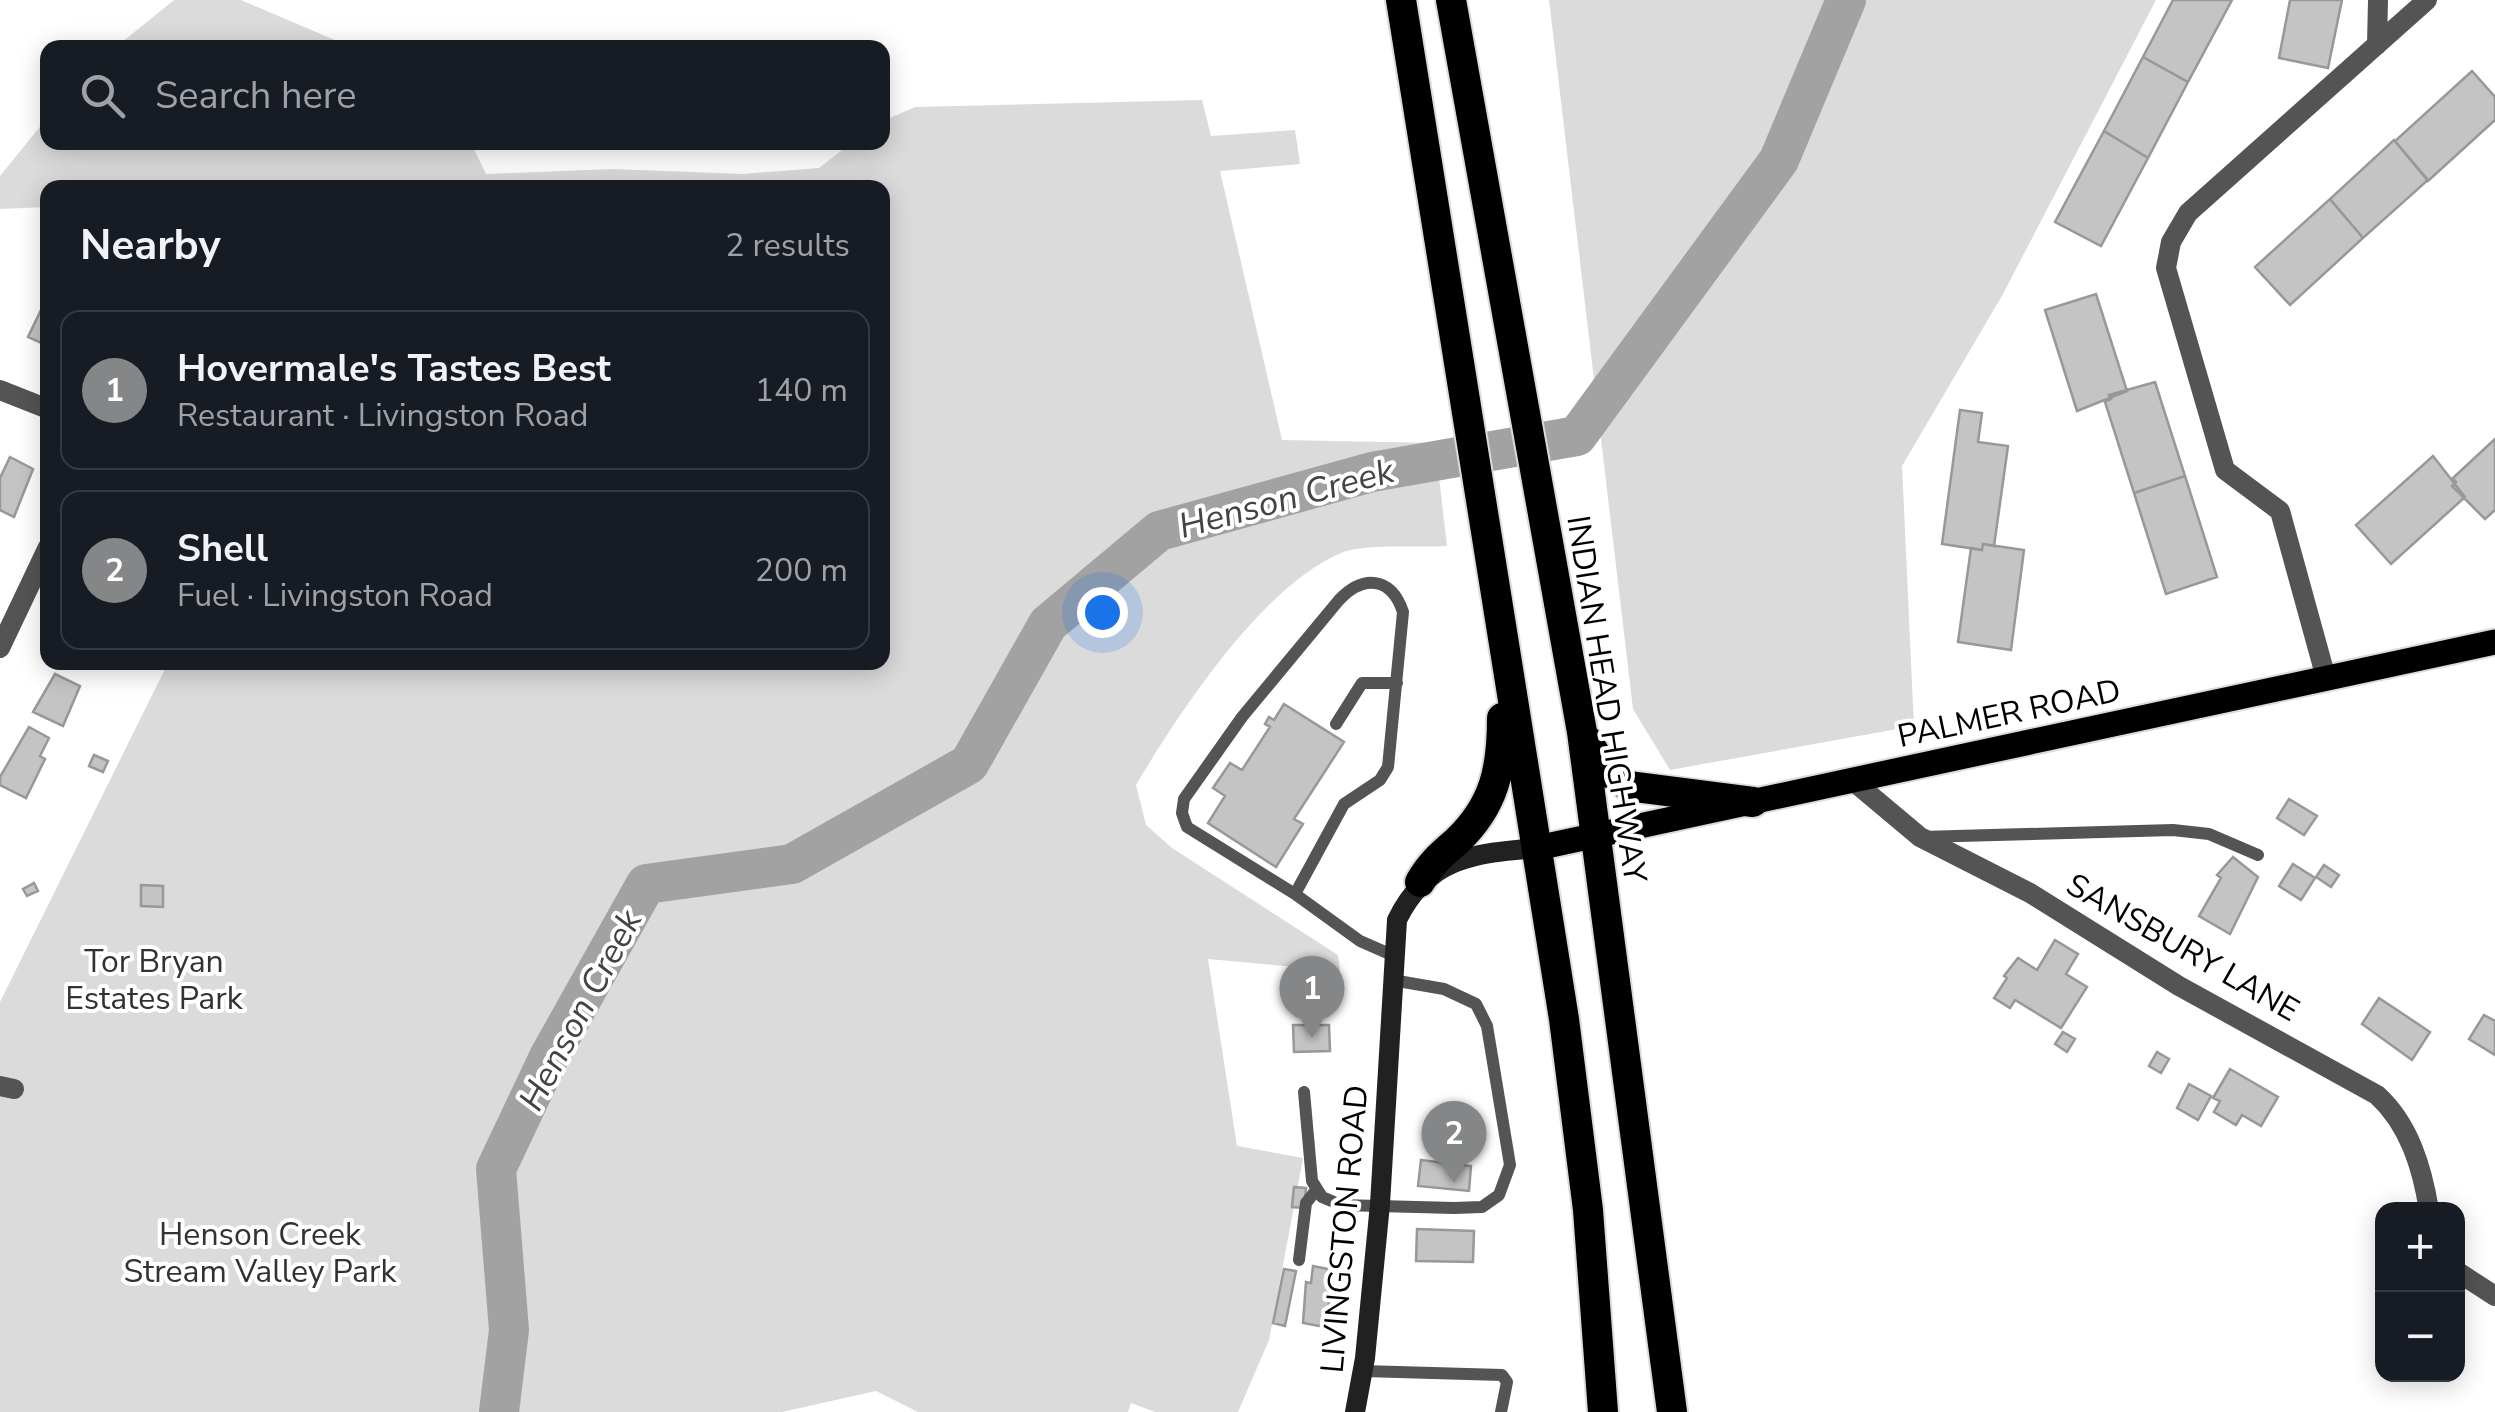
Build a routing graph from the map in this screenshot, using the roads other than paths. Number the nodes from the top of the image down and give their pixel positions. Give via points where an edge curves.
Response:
1 (1400, 0) edge
2 (1451, 0) edge
3 (2378, 0) edge
4 (2428, 0) edge
5 (2376, 45) junction
6 (0, 390) edge
7 (40, 405) edge
8 (40, 563) edge
9 (1504, 635) junction
10 (2495, 642) edge
11 (0, 648) edge
12 (2326, 678) junction
13 (1397, 682) junction
14 (1336, 724) dead end
15 (1582, 732) junction
16 (1852, 780) junction
17 (1753, 802) junction
18 (1595, 836) junction
19 (1920, 837) junction
20 (1537, 848) junction
21 (2258, 855) dead end
22 (1420, 882) junction
23 (1295, 894) junction
24 (1392, 955) junction
25 (1392, 980) junction
26 (1304, 1092) dead end
27 (1317, 1189) junction
28 (2426, 1202) edge
29 (1380, 1204) junction
30 (1299, 1260) dead end
31 (2465, 1277) edge
32 (2495, 1296) edge
33 (1363, 1371) junction
34 (1355, 1412) edge
35 (1501, 1412) edge
36 (1603, 1412) edge
37 (1672, 1412) edge

1 - 9 highway
2 - 15 highway, INDIAN HEAD HIGHWAY
3 - 5 street
4 - 5 street
5 - 12 street via 2188,213 2171,242 2166,268 2225,470 2280,511
6 - 7 street
8 - 11 street
9 - 20 highway
9 - 22 highway via 1497,784 1480,814 1434,858
10 - 12 main road, PALMER ROAD
12 - 16 main road, PALMER ROAD
13 - 14 lane via 1362,683
13 - 23 lane via 1388,767 1344,804
13 - 23 lane via 1403,612 1386,584 1367,581 1352,587 1242,717 1184,799 1188,826
15 - 17 highway via 1604,768 1628,786
15 - 18 highway, INDIAN HEAD HIGHWAY
16 - 17 main road, PALMER ROAD
16 - 19 street, SANSBURY LANE
17 - 18 main road, PALMER ROAD
18 - 20 main road, PALMER ROAD
18 - 37 highway, INDIAN HEAD HIGHWAY
19 - 21 lane via 2173,830 2209,834
19 - 28 street, SANSBURY LANE via 2030,893 2180,986 2377,1094 2407,1134
20 - 22 main road via 1490,852
20 - 36 highway via 1588,1210
22 - 24 main road, LIVINGSTON ROAD via 1397,920
23 - 24 lane via 1360,941
24 - 25 main road, LIVINGSTON ROAD
25 - 29 main road, LIVINGSTON ROAD
25 - 29 lane via 1444,989 1476,1004 1487,1026 1510,1164 1499,1194 1482,1207
26 - 27 lane
27 - 29 lane via 1341,1205
27 - 30 lane via 1306,1203
29 - 33 main road, LIVINGSTON ROAD
31 - 32 street
33 - 34 main road, LIVINGSTON ROAD
33 - 35 lane via 1502,1375 1507,1382

